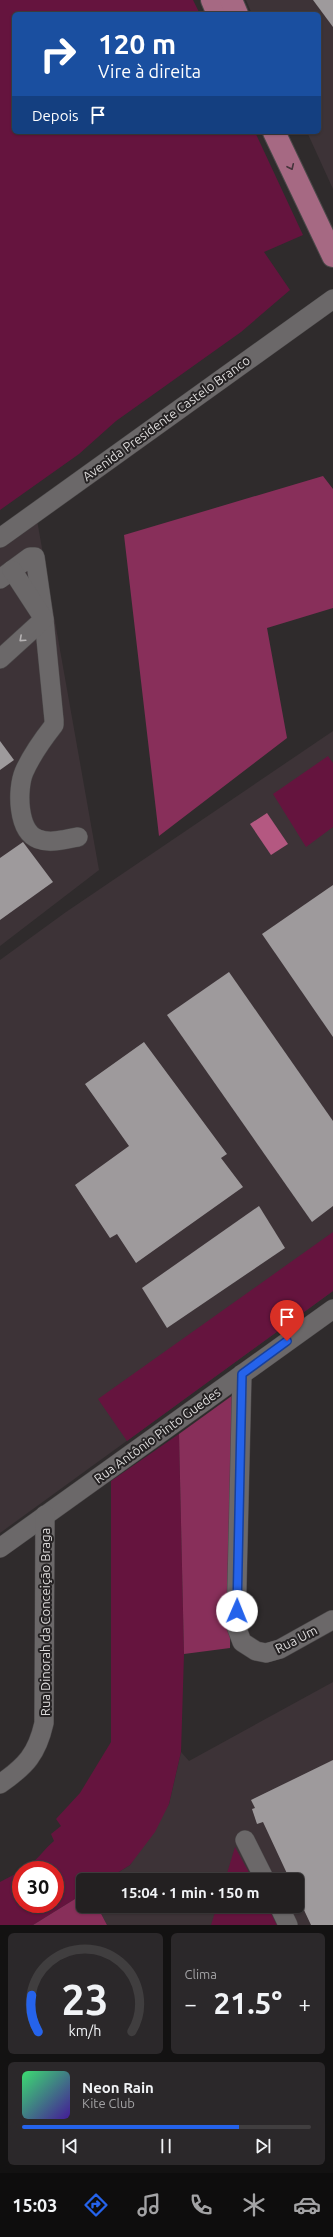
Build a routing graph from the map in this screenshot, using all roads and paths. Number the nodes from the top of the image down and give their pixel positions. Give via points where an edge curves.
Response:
1 (212, 0) edge
2 (230, 0) edge
3 (217, 12) edge
4 (236, 12) edge
5 (275, 134) edge
6 (292, 134) edge
7 (333, 224) edge
8 (333, 256) edge
9 (333, 299) edge
10 (0, 538) edge
11 (6, 575) edge
12 (44, 619) junction
13 (0, 659) edge
14 (78, 837) dead end
15 (333, 1309) edge
16 (242, 1374) junction
17 (45, 1515) junction
18 (0, 1548) edge
19 (332, 1620) dead end
20 (0, 1784) edge
21 (245, 1840) dead end
22 (262, 1873) edge
23 (282, 1913) edge
24 (288, 1925) edge

1 - 3 main road
2 - 4 main road
5 -> 8 main road
6 - 7 main road
9 - 10 street, Avenida Presidente Castelo Branco
11 - 12 street
11 - 12 street via 30,557 35,557
12 -> 13 street
12 - 14 street via 54,725 24,772 20,796 22,817 29,832 36,838 56,841
15 - 16 street, Rua Antônio Pinto Guedes
16 - 17 street, Rua Antônio Pinto Guedes
16 - 19 street, Rua Um via 236,1626 242,1642 256,1651 266,1653 280,1649
17 - 18 street, Rua Antônio Pinto Guedes
17 - 20 street, Rua Dinorah da Conceição Braga via 44,1723 39,1743 30,1759
21 - 22 street
23 - 24 street

